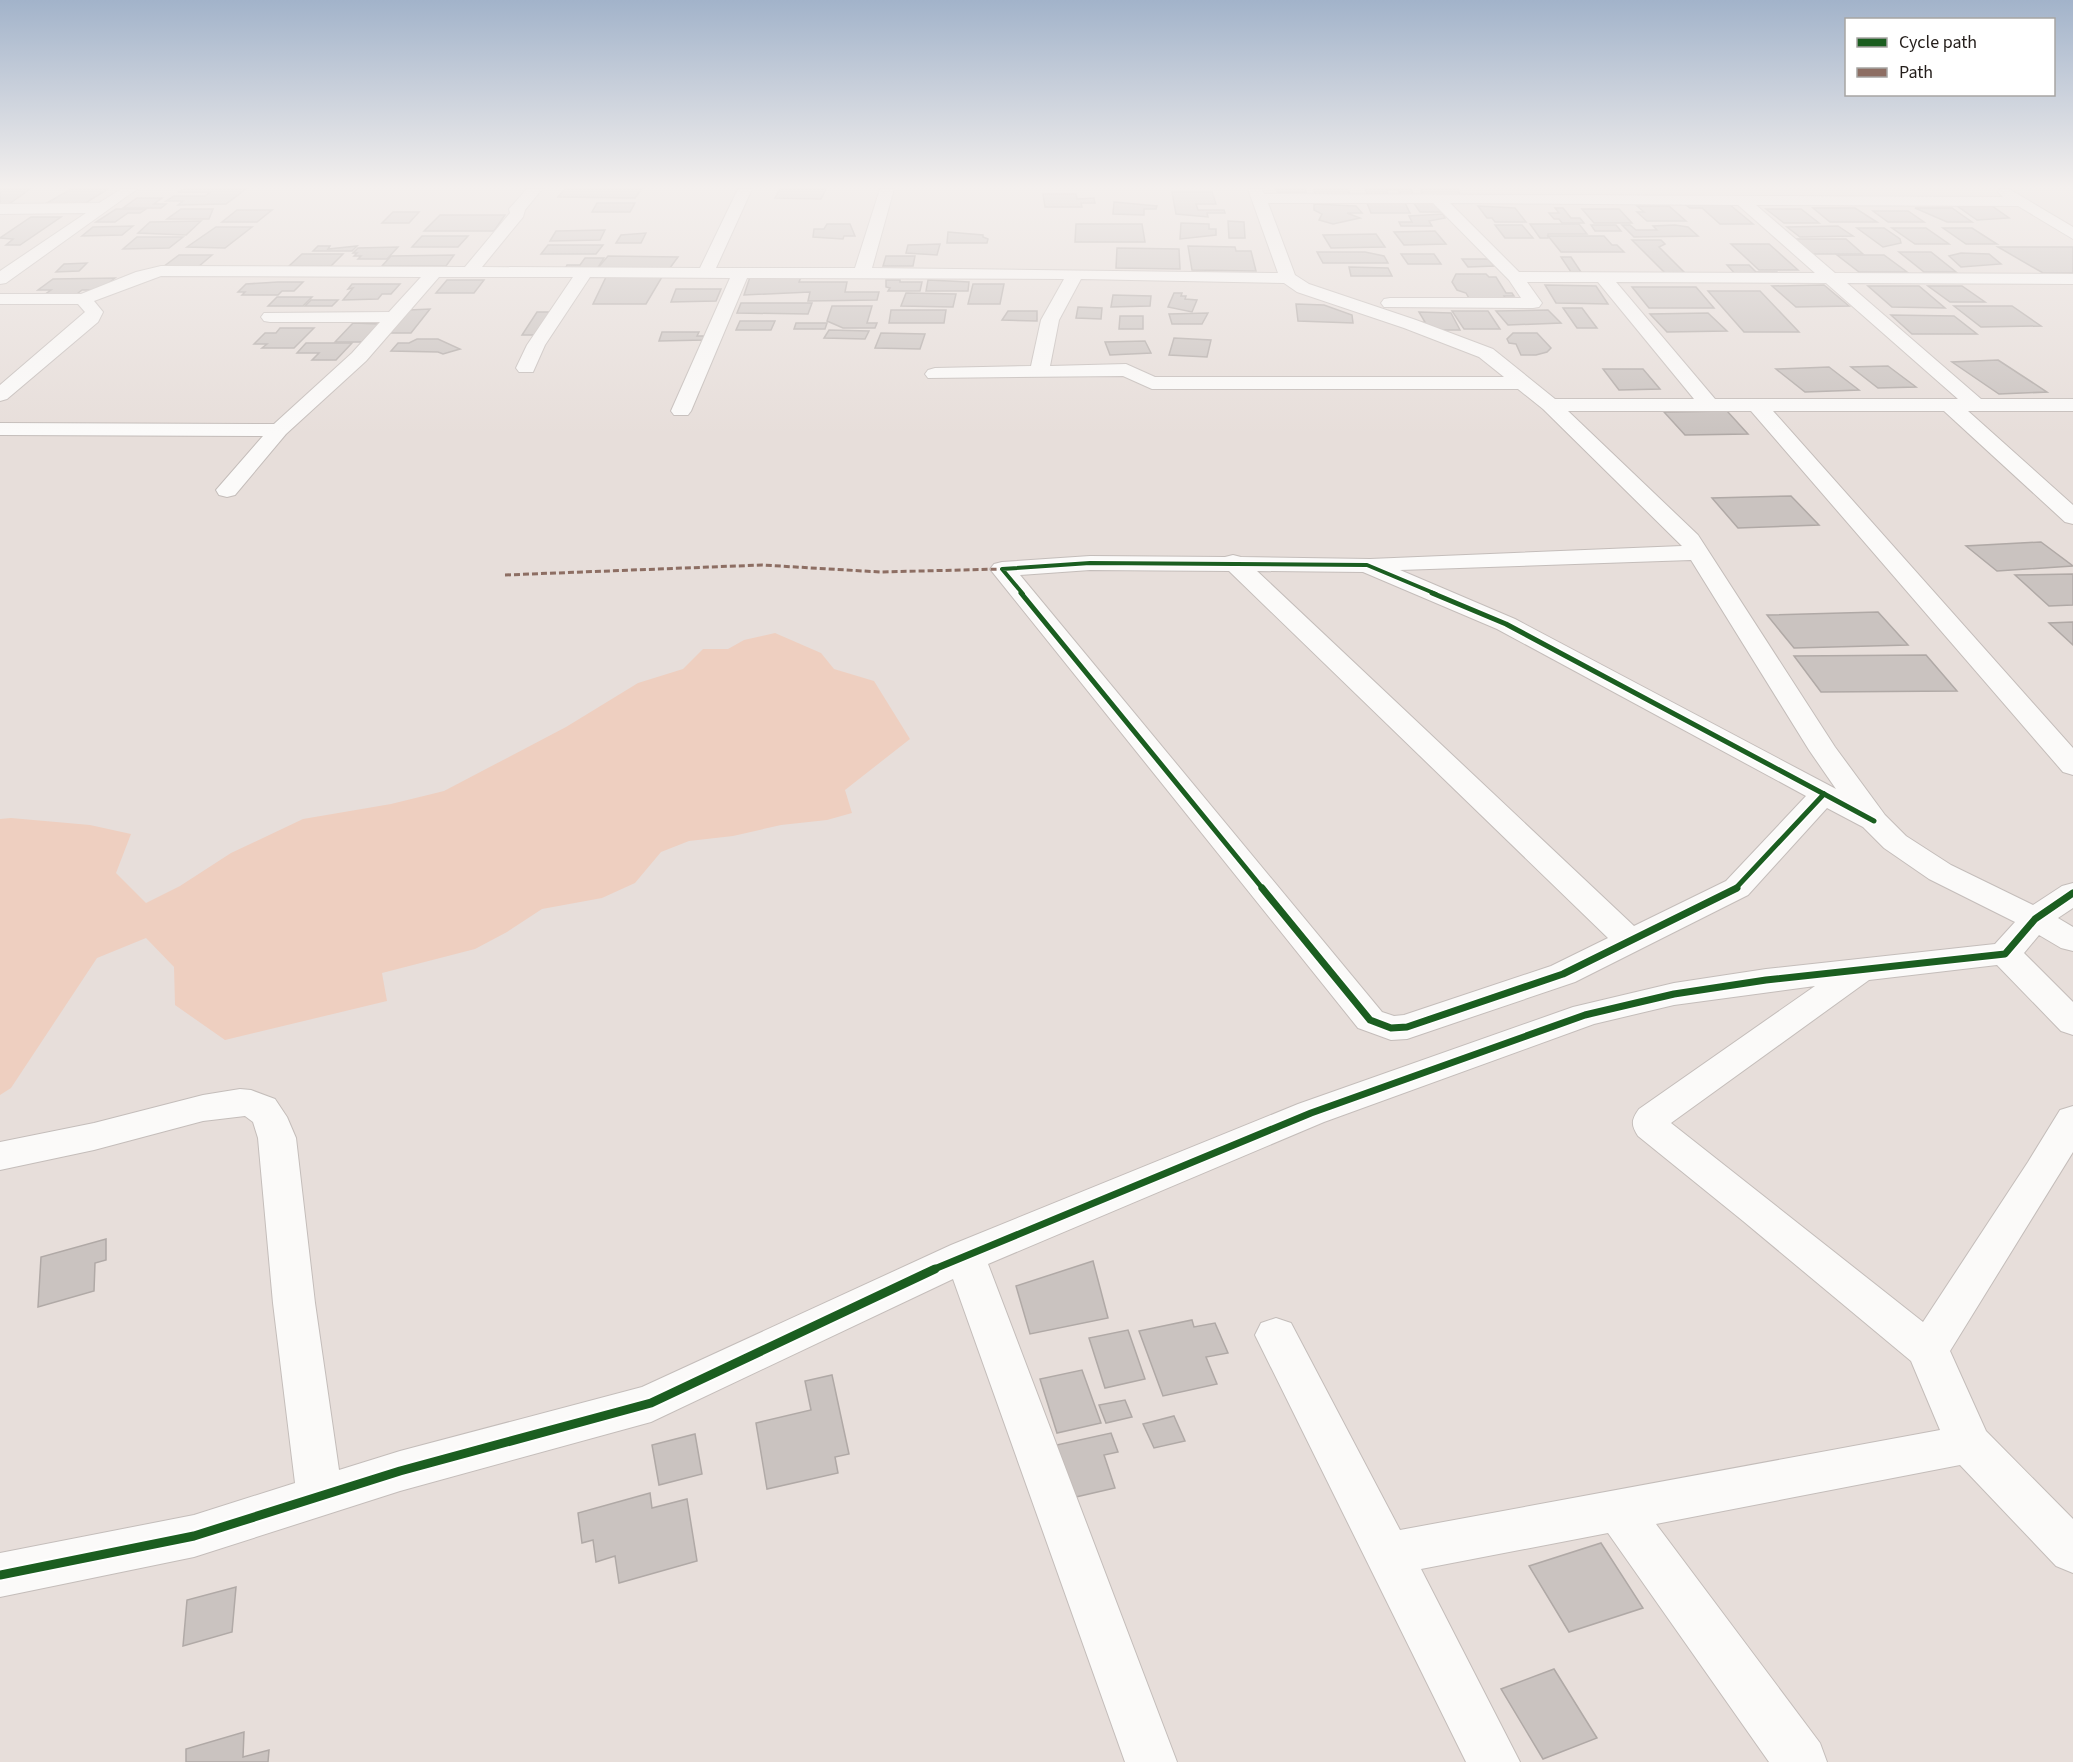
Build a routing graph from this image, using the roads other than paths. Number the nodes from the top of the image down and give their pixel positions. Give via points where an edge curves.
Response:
1 (160, 271) edge
2 (223, 271) edge
3 (462, 271) edge
4 (586, 271) edge
5 (613, 271) edge
6 (1285, 271) edge
7 (1509, 271) edge
8 (1821, 271) edge
9 (434, 272) junction
10 (706, 272) joint
11 (741, 272) junction
12 (862, 273) joint
13 (1075, 274) junction
14 (1515, 277) junction
15 (1602, 277) junction
16 (1288, 278) junction
17 (1829, 278) junction
18 (2073, 279) edge
19 (0, 299) edge
20 (83, 299) junction
21 (1390, 303) dead end
22 (395, 316) junction
23 (270, 317) dead end
24 (526, 368) dead end
25 (1040, 370) junction
26 (935, 374) dead end
27 (1523, 383) junction
28 (0, 395) edge
29 (1948, 404) junction
30 (1975, 404) junction
31 (1550, 405) junction
32 (1709, 405) junction
33 (1757, 405) junction
34 (2073, 405) edge
35 (681, 411) dead end
36 (0, 429) edge
37 (279, 430) junction
38 (227, 490) dead end
39 (2073, 517) edge
40 (1698, 553) junction
41 (1233, 562) junction
42 (1367, 565) junction
43 (2073, 766) edge
44 (1824, 794) junction
45 (1874, 821) junction
46 (2073, 893) edge
47 (2035, 919) junction
48 (1630, 941) junction
49 (2073, 941) edge
50 (2005, 954) junction
51 (1857, 971) junction
52 (2073, 1023) edge
53 (2073, 1119) edge
54 (0, 1156) edge
55 (965, 1256) junction
56 (1276, 1335) dead end
57 (1928, 1350) junction
58 (1969, 1444) junction
59 (320, 1497) junction
60 (1618, 1510) junction
61 (2073, 1551) edge
62 (1388, 1554) junction
63 (0, 1575) edge
64 (1151, 1762) edge
65 (1494, 1762) edge
66 (1801, 1762) edge

1 - 20 street
2 - 9 street
3 - 9 street
4 - 24 street via 536,345
5 - 10 street
6 - 16 street
7 - 14 street
8 - 17 street
9 - 22 street
10 - 11 street
11 - 12 street
11 - 35 street
12 - 13 street
13 - 16 street
13 - 25 street via 1050,320
14 - 15 street
14 - 21 street via 1533,303
15 - 17 street
15 - 32 street
16 - 27 street via 1303,288 1486,353
17 - 18 street
17 - 30 street
19 - 20 street
20 - 28 street via 94,312 92,318
22 - 23 street
22 - 37 street via 358,357
25 - 26 street
25 - 27 street via 1129,371 1152,383
27 - 31 street
29 - 30 street
29 - 33 street
29 - 39 street
30 - 34 street
31 - 32 street
31 - 40 street via 1690,540
32 - 33 street
33 - 43 street
36 - 37 street
37 - 38 street
40 - 42 street
40 - 45 street via 1823,750
41 - 42 street
41 - 48 street
41 - 48 street via 1090,563 1002,569 1370,1020 1391,1028 1407,1027 1563,974
42 - 44 street via 1506,624
44 - 45 street
44 - 48 street via 1737,888
45 - 47 street via 1895,842 1940,872
46 - 47 street
47 - 49 street
47 - 50 street
50 - 51 street
50 - 52 street
51 - 55 street via 1674,994 1585,1016 1311,1113
51 - 57 street via 1652,1118 1651,1127
53 - 57 street
54 - 59 street via 226,1104 249,1102 269,1115 277,1138
55 - 59 street via 651,1403 400,1471
55 - 64 street
56 - 62 street
57 - 58 street
58 - 60 street
58 - 61 street
59 - 63 street via 194,1536
60 - 62 street
60 - 66 street
62 - 65 street

